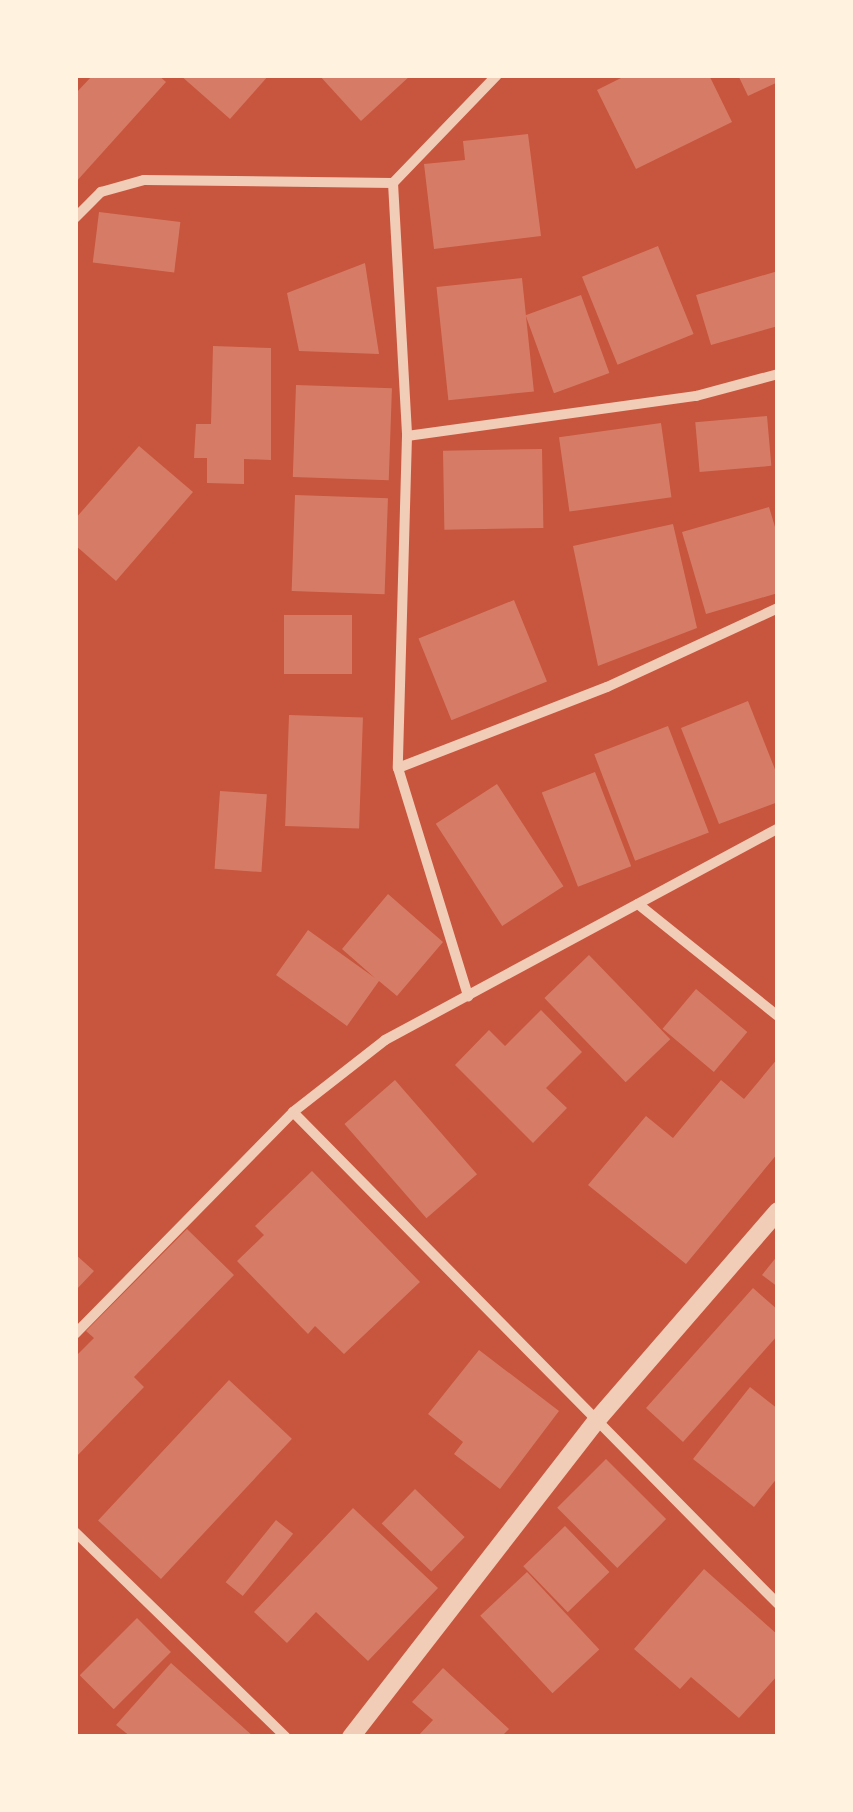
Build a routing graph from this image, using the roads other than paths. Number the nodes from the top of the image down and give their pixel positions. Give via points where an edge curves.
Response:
1 (497, 75) edge
2 (393, 184) junction
3 (75, 218) edge
4 (778, 374) edge
5 (407, 436) junction
6 (778, 608) edge
7 (398, 768) junction
8 (778, 828) edge
9 (638, 904) junction
10 (468, 996) junction
11 (778, 1016) edge
12 (293, 1112) junction
13 (778, 1210) edge
14 (75, 1334) edge
15 (596, 1421) junction
16 (75, 1532) edge
17 (778, 1604) edge
18 (286, 1737) edge
19 (351, 1737) edge

1 - 2 street
2 - 3 street via 144,180 101,192
2 - 5 street
4 - 5 street via 696,396
5 - 7 street
6 - 7 street via 607,686
7 - 10 street
8 - 9 street
9 - 10 street
9 - 11 street
10 - 12 street via 386,1040
12 - 14 street
12 - 15 street
13 - 15 street
15 - 17 street
15 - 19 street
16 - 18 street

